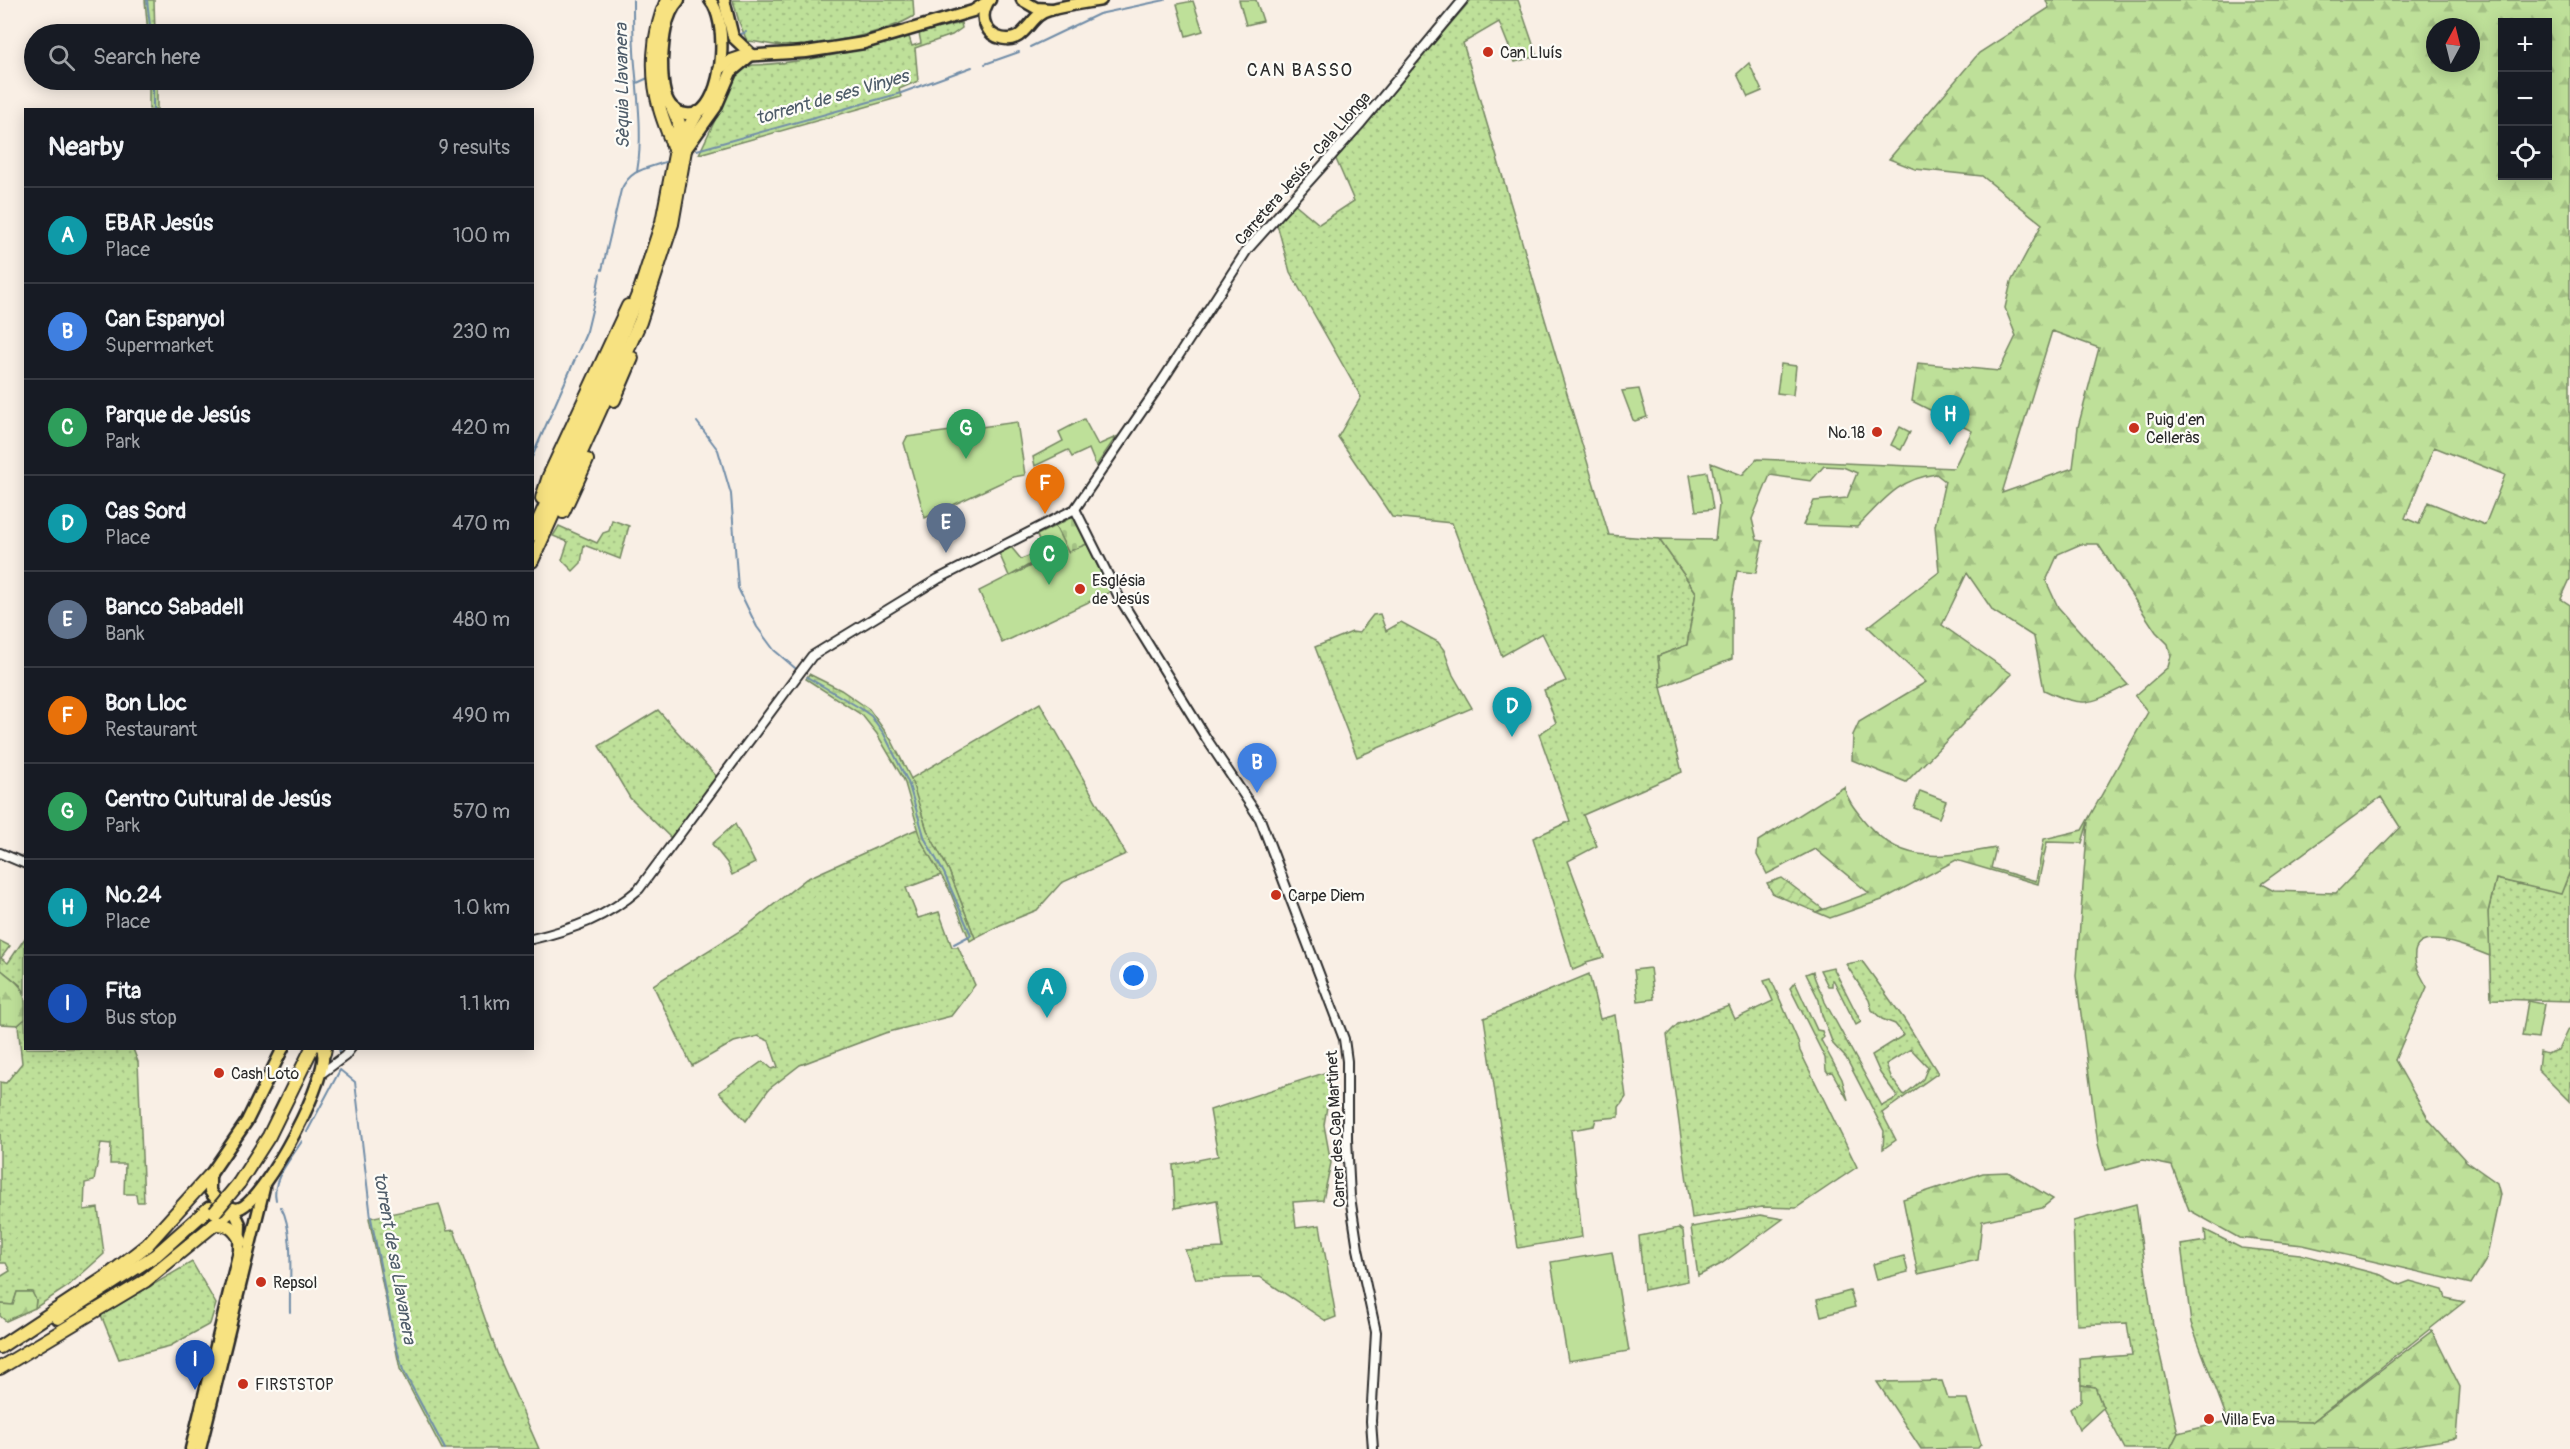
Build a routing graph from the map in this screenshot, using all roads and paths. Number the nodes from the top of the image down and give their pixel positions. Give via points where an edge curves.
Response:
1 (667, 0) edge
2 (679, 0) edge
3 (710, 0) edge
4 (724, 0) edge
5 (1101, 0) edge
6 (1463, 0) edge
7 (1023, 1) edge
8 (988, 2) edge
9 (1051, 9) junction
10 (965, 14) junction
11 (984, 23) junction
12 (1028, 24) junction
13 (721, 35) junction
14 (752, 55) junction
15 (719, 70) junction
16 (673, 109) junction
17 (697, 113) junction
18 (681, 152) junction
19 (1075, 509) junction
20 (538, 537) edge
21 (534, 553) edge
22 (0, 852) edge
23 (24, 863) edge
24 (534, 938) edge
25 (318, 1050) edge
26 (349, 1050) edge
27 (279, 1051) edge
28 (341, 1060) junction
29 (322, 1073) junction
30 (210, 1174) junction
31 (266, 1181) junction
32 (233, 1209) junction
33 (213, 1215) junction
34 (241, 1241) junction
35 (0, 1347) edge
36 (0, 1353) edge
37 (0, 1362) edge
38 (0, 1368) edge
39 (191, 1449) edge
40 (200, 1449) edge
41 (1373, 1449) edge

1 - 18 highway via 655,48 655,82 660,110
2 - 16 main road via 667,25 663,53 664,88
3 - 13 main road via 717,12
4 - 14 main road via 732,37
5 - 9 main road
6 - 19 street, Carretera Jesús - Cala Llonga via 1361,123 1247,250
7 - 9 main road via 1036,8
7 - 12 main road via 1028,9
8 - 10 main road
8 - 11 main road
9 - 12 main road
10 - 11 main road
10 - 14 main road via 844,47
11 - 12 main road via 993,35 1005,39 1018,36
13 - 14 main road via 736,50
13 - 15 main road
14 - 15 main road via 731,60
14 - 18 main road via 731,72 716,107
15 - 17 main road via 709,103
16 - 17 main road
16 - 18 highway
17 - 18 highway
18 - 20 highway via 641,287 538,523
18 - 20 highway via 672,224 640,322
19 - 24 street via 927,586 806,661 658,865 627,900 592,921
19 - 41 street, Carrer des Cap Martinet via 1119,597 1260,819 1344,1040 1350,1197 1377,1347 1371,1421
20 - 21 highway
22 - 23 street
25 - 28 street
25 - 29 main road
25 - 33 highway
26 - 28 street
27 - 30 main road via 246,1121
28 - 29 street
29 - 31 main road via 295,1132
30 - 32 main road via 210,1191 219,1202
30 - 35 highway via 147,1245
31 - 32 main road via 247,1204
31 - 40 main road
32 - 33 highway
32 - 34 main road via 240,1224
33 - 34 highway via 233,1229
33 - 36 highway via 140,1266
33 - 37 highway via 146,1272
33 - 38 highway via 145,1281
34 - 39 main road

